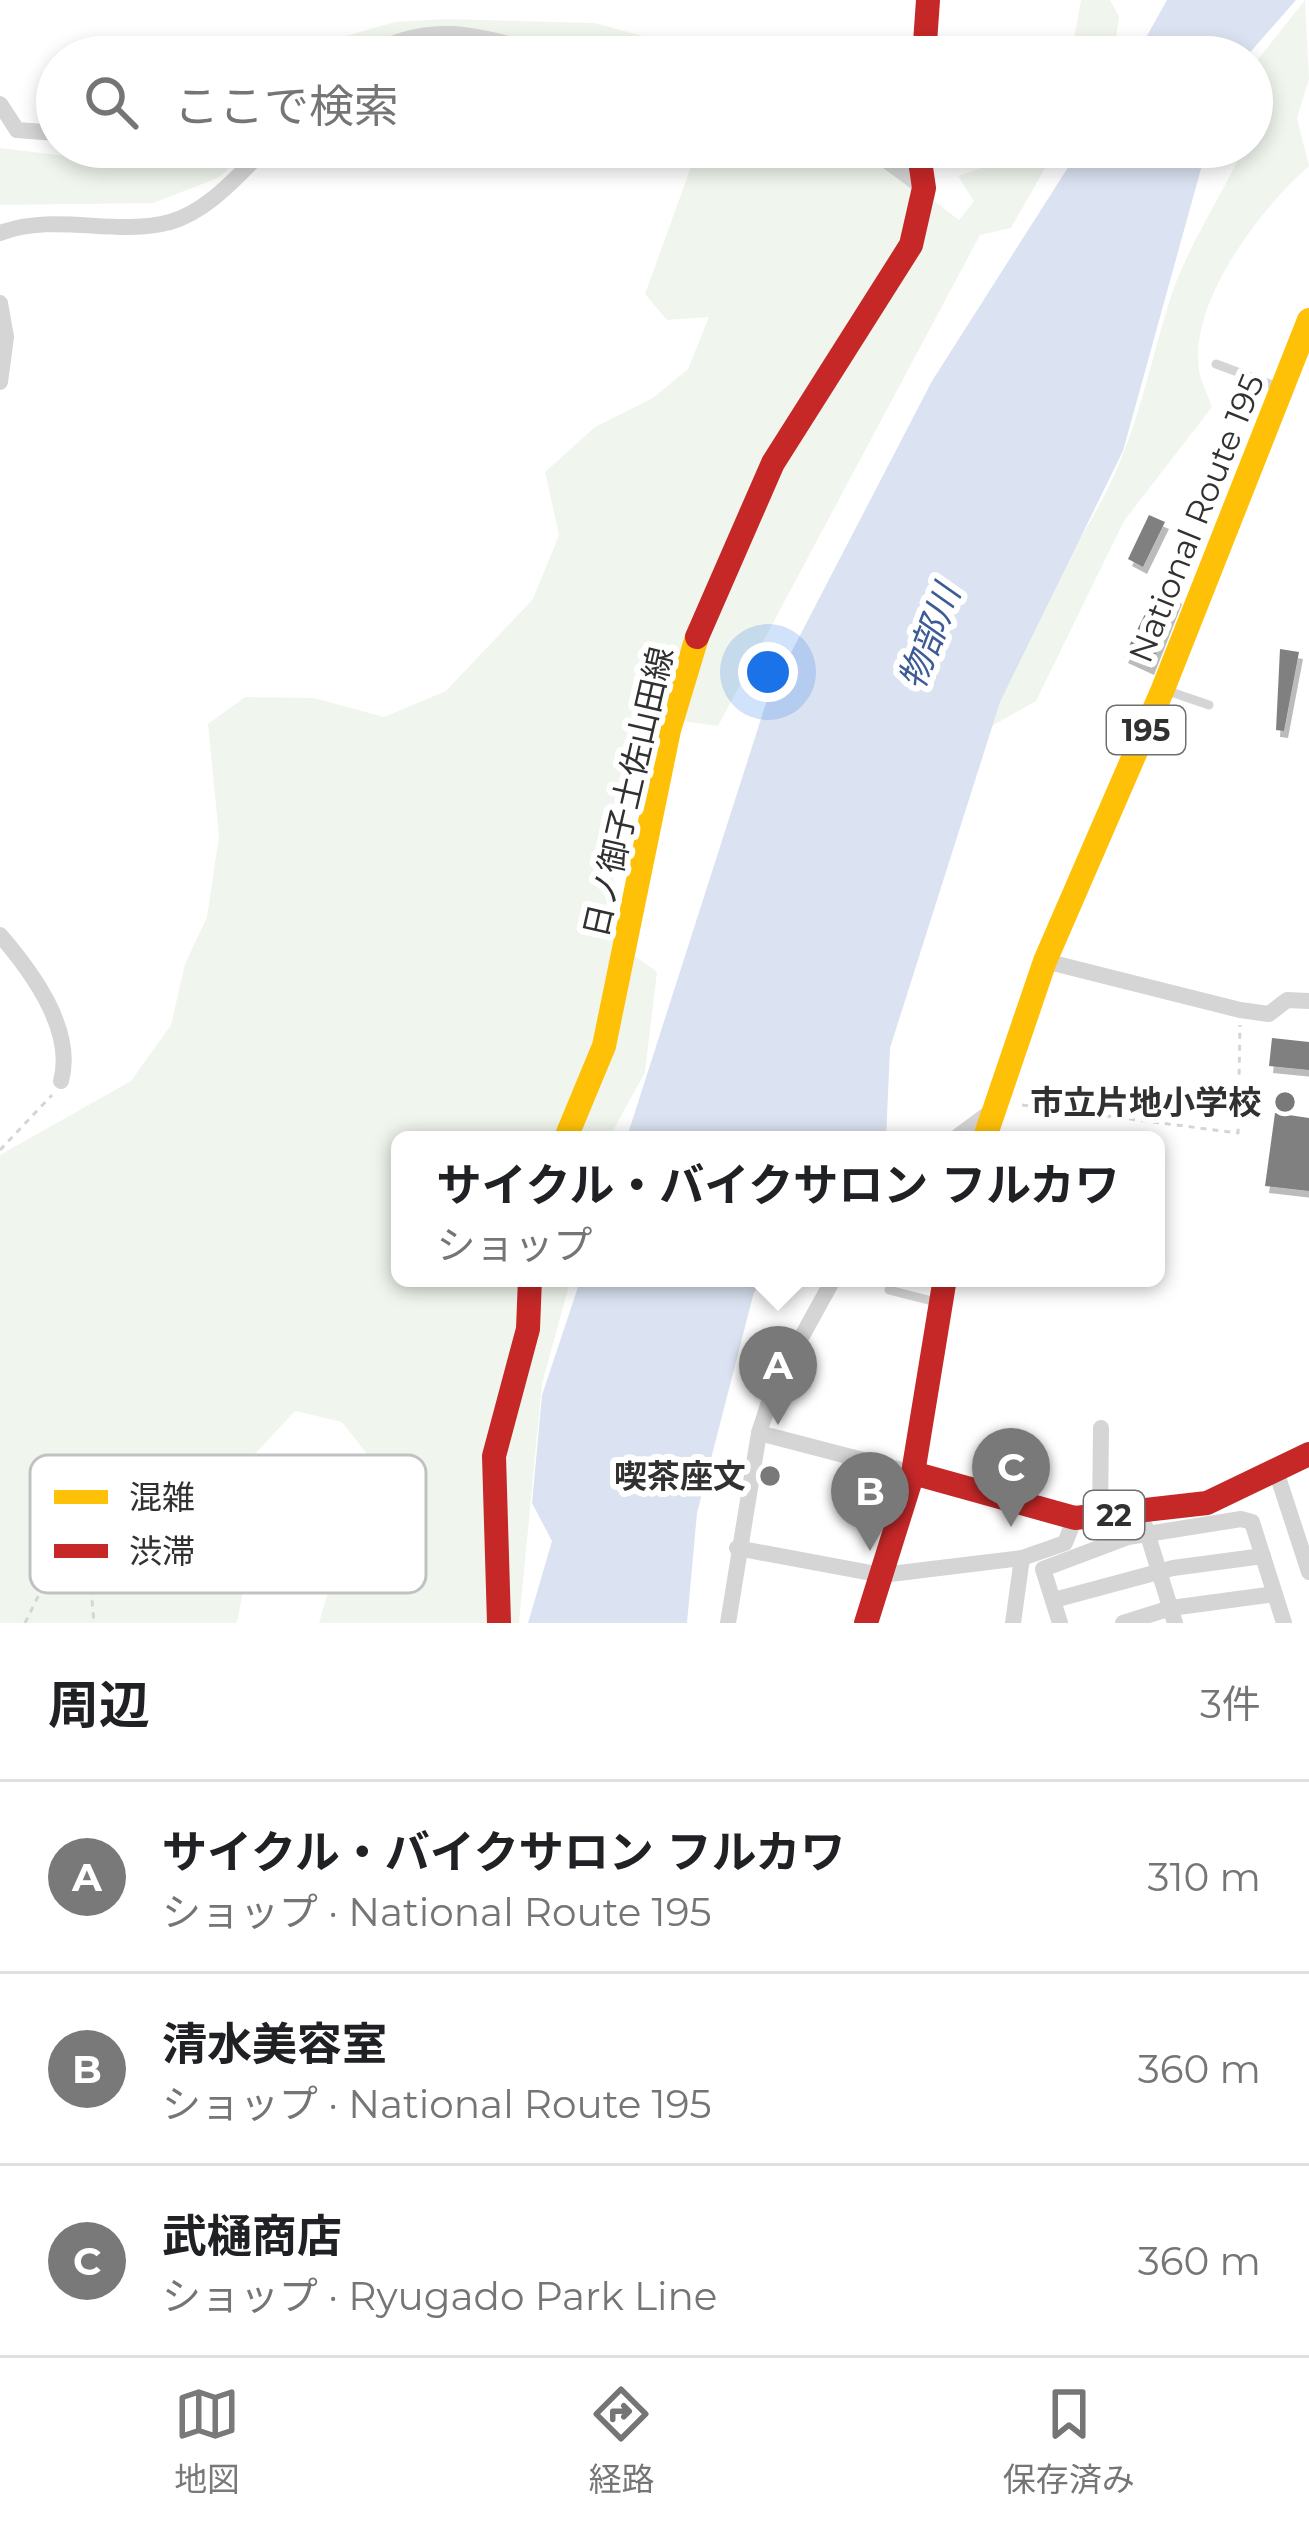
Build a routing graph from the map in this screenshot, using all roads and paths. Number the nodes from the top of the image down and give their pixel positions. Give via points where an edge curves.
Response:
1 (928, 0) edge
2 (414, 36) edge
3 (483, 36) edge
4 (925, 36) edge
5 (0, 104) edge
6 (36, 132) edge
7 (245, 168) edge
8 (897, 168) edge
9 (921, 168) edge
10 (924, 188) junction
11 (0, 233) edge
12 (0, 303) edge
13 (1309, 320) edge
14 (1216, 364) dead end
15 (0, 382) edge
16 (1282, 388) junction
17 (1163, 689) junction
18 (1209, 704) dead end
19 (0, 934) edge
20 (1045, 961) junction
21 (1309, 1000) edge
22 (1240, 1010) junction
23 (62, 1081) joint
24 (995, 1106) junction
25 (569, 1131) edge
26 (963, 1131) edge
27 (987, 1131) edge
28 (0, 1150) edge
29 (530, 1287) edge
30 (829, 1287) edge
31 (943, 1287) edge
32 (889, 1290) dead end
33 (939, 1303) junction
34 (1101, 1428) dead end
35 (758, 1433) junction
36 (1309, 1454) edge
37 (913, 1473) junction
38 (1277, 1474) junction
39 (1088, 1517) junction
40 (1144, 1523) junction
41 (736, 1549) junction
42 (1263, 1556) junction
43 (1022, 1558) junction
44 (1159, 1572) junction
45 (1304, 1574) edge
46 (882, 1575) junction
47 (40, 1593) edge
48 (91, 1593) edge
49 (1275, 1594) junction
50 (1054, 1600) junction
51 (1173, 1616) edge
52 (25, 1623) edge
53 (94, 1623) edge
54 (499, 1623) edge
55 (728, 1623) edge
56 (866, 1623) edge
57 (1013, 1623) edge
58 (1060, 1623) edge
59 (1123, 1623) edge
60 (1284, 1623) edge

1 - 4 main road
2 - 3 street
5 - 6 street via 17,130
7 - 11 street via 214,198 172,221 46,223
8 - 10 street
9 - 10 main road, 日ノ御子土佐山田線
10 - 25 main road, 日ノ御子土佐山田線 via 911,244 773,463 693,646 604,1046
12 - 15 street
13 - 16 main road, National Route 195 / 195
14 - 16 lane
16 - 17 main road, National Route 195 / 195
17 - 18 lane
17 - 20 main road, National Route 195 / 195
19 - 23 street via 63,1039
20 - 22 street
20 - 24 main road, National Route 195 / 195
21 - 22 street via 1287,1000 1269,1014
22 - 24 path via 1238,1133
23 - 28 path
24 - 26 street
24 - 27 main road, National Route 195 / 195
29 - 54 main road via 528,1329 494,1456
30 - 35 street
31 - 33 main road
32 - 33 lane
33 - 37 main road
34 - 39 street
35 - 37 street
35 - 41 street
36 - 38 main road, 22
37 - 39 main road, 22
37 - 46 main road
38 - 40 main road, 22
38 - 45 street
39 - 40 main road, 22
39 - 43 street via 1065,1543
40 - 42 street via 1252,1522
40 - 44 street
40 - 50 street via 1043,1569
41 - 46 street
41 - 55 street
42 - 44 street
42 - 49 street
43 - 46 street
43 - 57 street
44 - 50 street
44 - 51 street
46 - 56 main road
47 - 52 path
48 - 53 path
49 - 51 street
49 - 60 street
50 - 58 street
51 - 59 street

